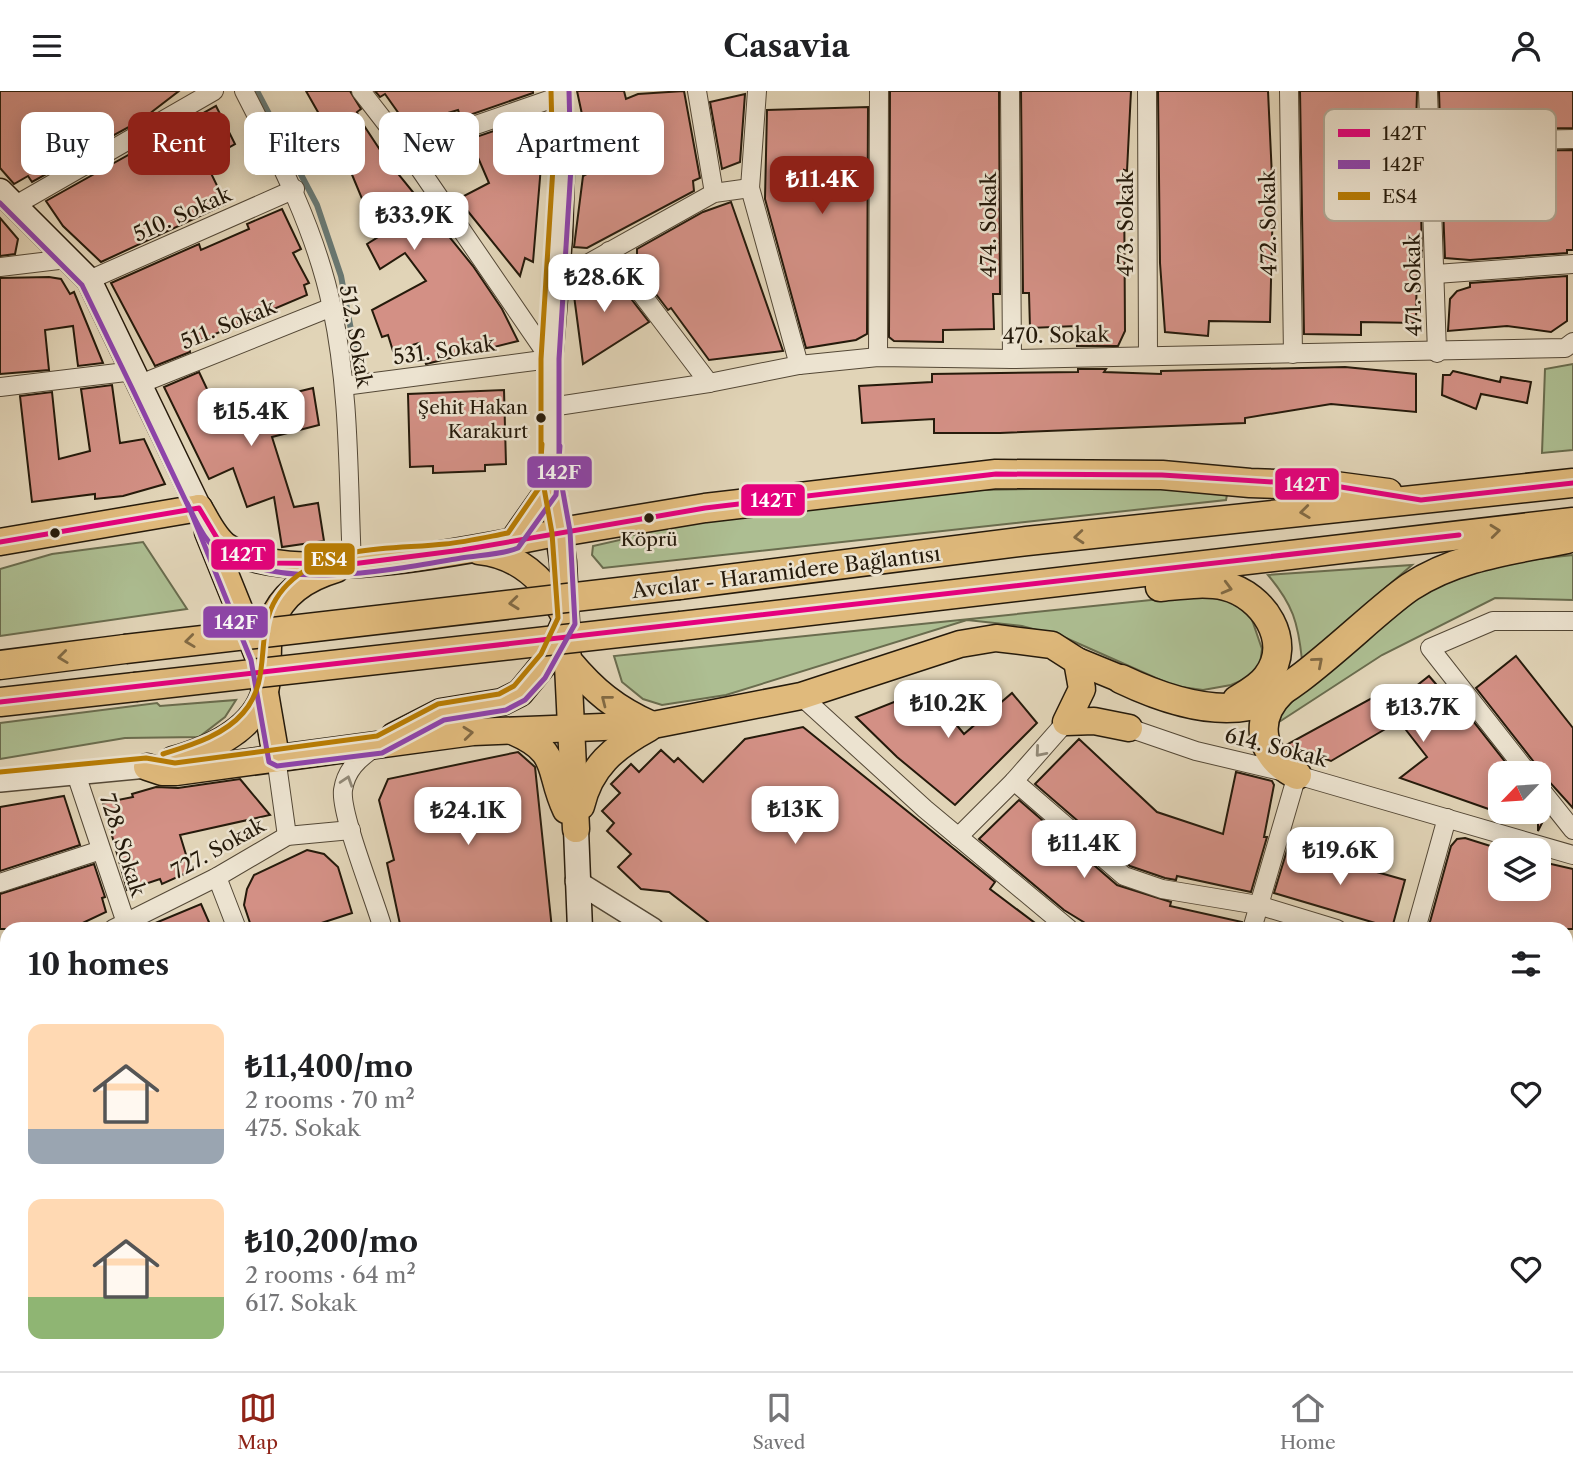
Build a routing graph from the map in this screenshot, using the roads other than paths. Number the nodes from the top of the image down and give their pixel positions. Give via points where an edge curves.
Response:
1 (214, 91) edge
2 (244, 91) edge
3 (361, 91) edge
4 (697, 91) edge
5 (757, 91) edge
6 (879, 91) edge
7 (1010, 91) edge
8 (1147, 91) edge
9 (1289, 91) edge
10 (1428, 91) edge
11 (560, 93) edge
12 (1429, 109) edge
13 (379, 114) edge
14 (479, 122) edge
15 (424, 175) edge
16 (750, 188) junction
17 (295, 189) junction
18 (714, 193) junction
19 (7, 199) edge
20 (1434, 221) edge
21 (609, 251) junction
22 (68, 259) junction
23 (1573, 264) edge
24 (0, 267) edge
25 (1436, 274) junction
26 (89, 280) junction
27 (555, 282) junction
28 (332, 307) junction
29 (1569, 345) edge
30 (1293, 353) junction
31 (1437, 353) junction
32 (1148, 356) junction
33 (878, 357) junction
34 (550, 359) junction
35 (1012, 359) junction
36 (799, 365) junction
37 (137, 377) junction
38 (709, 383) junction
39 (344, 386) junction
40 (0, 387) edge
41 (551, 407) junction
42 (550, 471) junction
43 (1573, 483) edge
44 (1421, 500) junction
45 (199, 508) junction
46 (1573, 522) edge
47 (561, 532) junction
48 (1573, 538) edge
49 (513, 541) junction
50 (0, 542) edge
51 (462, 550) junction
52 (352, 564) junction
53 (1062, 580) junction
54 (566, 620) junction
55 (1573, 621) edge
56 (569, 661) junction
57 (1077, 661) junction
58 (0, 665) edge
59 (1121, 680) joint
60 (1082, 689) junction
61 (1284, 689) junction
62 (265, 693) junction
63 (801, 696) junction
64 (0, 702) edge
65 (1214, 707) junction
66 (1066, 722) junction
67 (653, 725) junction
68 (1129, 728) junction
69 (508, 729) junction
70 (574, 730) junction
71 (380, 744) junction
72 (276, 757) junction
73 (1519, 761) edge
74 (147, 767) junction
75 (76, 774) junction
76 (1297, 775) junction
77 (0, 781) edge
78 (1014, 781) junction
79 (1551, 802) edge
80 (1447, 818) junction
81 (576, 829) junction
82 (351, 830) junction
83 (1573, 830) edge
84 (286, 836) junction
85 (958, 837) junction
86 (102, 851) junction
87 (1573, 855) edge
88 (217, 877) junction
89 (576, 881) junction
90 (0, 883) edge
91 (1258, 905) junction
92 (121, 922) edge
93 (132, 922) edge
94 (234, 922) edge
95 (381, 922) edge
96 (579, 922) edge
97 (642, 922) edge
98 (1061, 922) edge
99 (1254, 922) edge
100 (1314, 922) edge
101 (1418, 922) edge

1 - 19 street
2 - 17 street, 512. Sokak
3 - 13 street
4 - 18 street
5 - 16 street
6 - 33 street
7 - 35 street, 474. Sokak
8 - 32 street, 473. Sokak
9 - 30 street, 472. Sokak
10 - 12 street, 471. Sokak
11 - 14 street
11 - 27 main road via 562,167
15 - 34 street
16 - 18 street
16 - 36 street
17 - 26 street, 510. Sokak
17 - 28 street, 512. Sokak
18 - 21 street
19 - 22 main road
20 - 25 street, 471. Sokak
21 - 27 street
21 - 38 street
22 - 24 street
22 - 26 main road
23 - 25 street
25 - 31 street, 471. Sokak
26 - 37 main road
27 - 34 main road
28 - 37 street, 511. Sokak
28 - 39 street, 512. Sokak
29 - 31 street, 470. Sokak
30 - 31 street, 470. Sokak
30 - 32 street, 470. Sokak
32 - 35 street, 470. Sokak
33 - 35 street, 470. Sokak
33 - 36 street, 470. Sokak
34 - 39 street, 531. Sokak
34 - 41 main road
36 - 38 street, 470. Sokak
37 - 40 street, 511. Sokak
37 - 45 main road
38 - 41 street, 470. Sokak
39 - 52 street, 512. Sokak
41 - 42 main road
42 - 47 main road
42 - 49 main road via 548,491
43 - 44 highway, Avcılar - Haramidere Bağlantısı
44 - 47 highway via 1335,486 1162,475 996,474 705,507
44 -> 58 highway, Avcılar - Haramidere Bağlantısı, bridge via 1027,541
45 - 50 main road
45 - 52 main road via 217,538 251,558 275,563
45 - 62 main road via 259,658
53 -> 46 highway, Avcılar - Haramidere Bağlantısı
47 - 49 main road
47 - 54 main road
61 -> 48 highway via 1386,605 1438,571 1465,560
49 - 51 main road
51 - 52 main road
51 - 54 main road via 501,554 518,562 549,587
52 - 62 main road via 312,576 290,593 272,622
53 - 64 highway, Avcılar - Haramidere Bağlantısı, bridge
53 -> 65 highway via 1120,588 1224,586 1246,594 1264,610 1274,628 1275,663 1253,689 1234,702
54 - 56 main road
54 - 71 main road via 548,659 520,693 502,702 441,712
55 - 73 street via 1493,621 1430,648
67 -> 56 main road via 592,690
56 - 70 main road
57 - 59 main road
57 - 60 main road
57 - 63 main road via 1052,645 996,638 960,644
59 - 65 highway via 1161,696
60 - 66 main road
60 - 68 main road
61 - 65 highway via 1252,706
61 - 76 highway via 1265,712 1265,741 1281,767
62 - 72 main road
62 - 74 main road via 236,731 213,746
63 - 67 main road
63 - 85 street
66 - 68 main road via 1094,721
66 -> 78 street
67 - 70 main road
67 - 81 main road via 601,761 586,785
68 - 76 street, 614. Sokak via 1196,751
69 - 70 main road
71 -> 69 main road
69 - 81 main road via 535,741 553,763 562,802
70 - 81 main road
71 - 72 main road
82 -> 71 street via 343,792 347,777 352,765
72 - 74 main road via 176,772
72 - 84 street
74 - 75 street
75 - 77 street
75 - 86 street, 728. Sokak
76 - 80 street, 614. Sokak
76 - 91 street
78 - 85 street
78 - 91 street via 1124,876 1162,889
79 - 83 street
80 - 87 street, 614. Sokak
80 - 101 street
81 - 89 main road
82 - 84 street, 727. Sokak
82 - 95 street
84 - 88 street, 727. Sokak
85 - 98 street
86 - 90 street
86 - 92 street, 728. Sokak
88 - 93 street, 727. Sokak
88 - 94 street
89 - 96 main road
89 - 97 street
91 - 99 street
91 - 100 street

